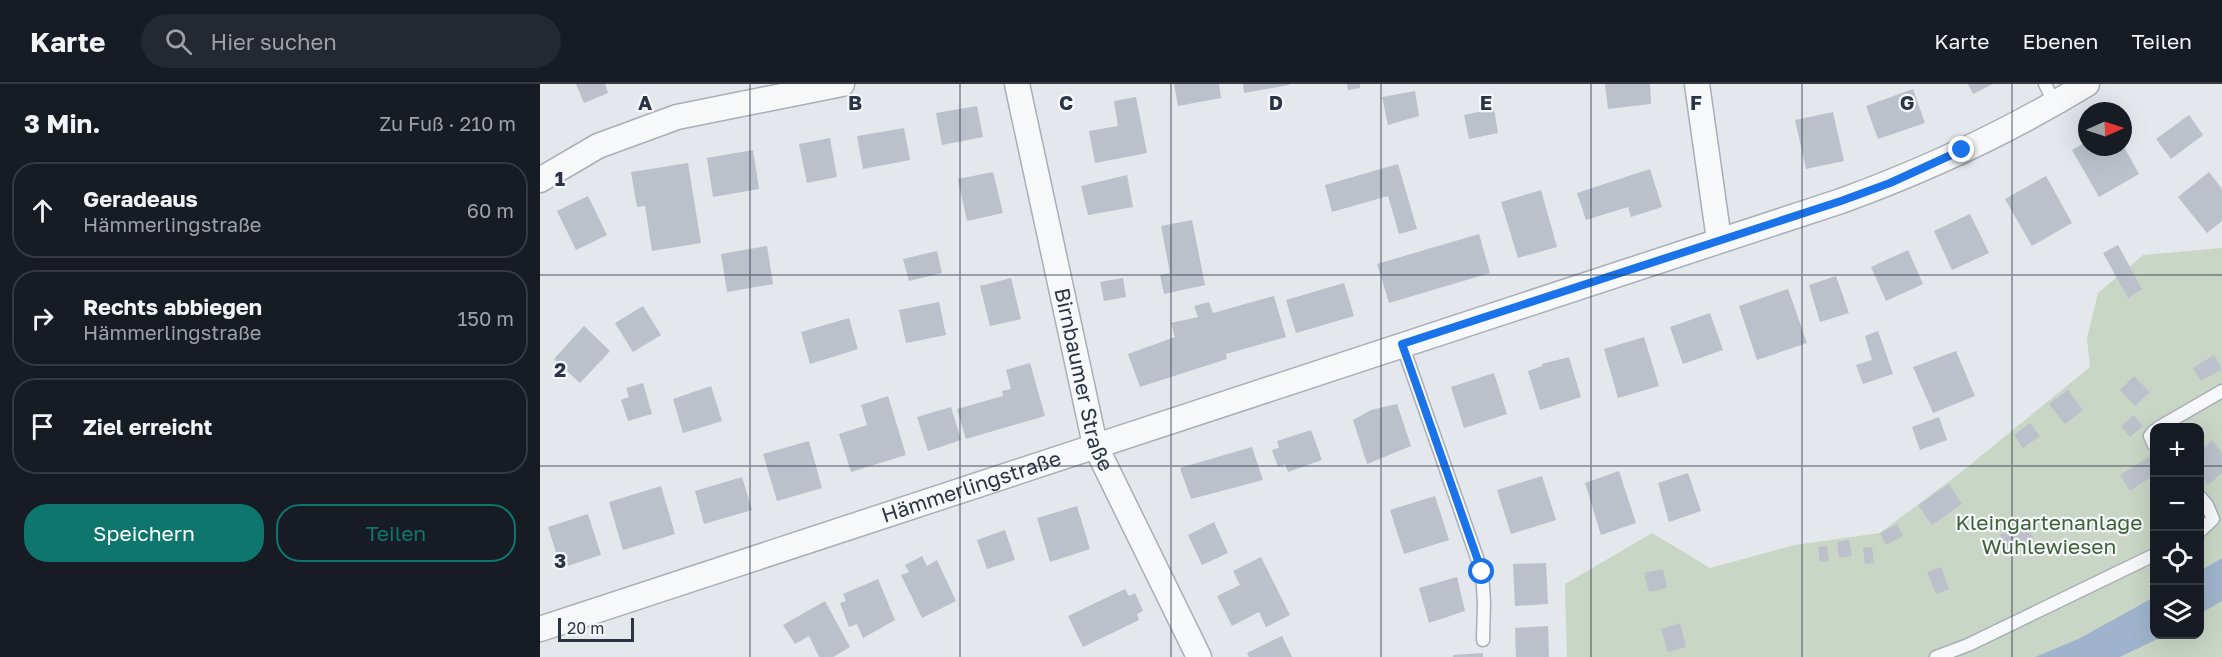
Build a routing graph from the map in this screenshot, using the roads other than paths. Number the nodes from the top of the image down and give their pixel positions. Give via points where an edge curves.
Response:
1 (842, 84) edge
2 (1017, 84) edge
3 (1697, 84) edge
4 (2087, 84) edge
5 (2050, 94) edge
6 (540, 180) edge
7 (1719, 240) junction
8 (1402, 344) junction
9 (2222, 391) edge
10 (2173, 423) edge
11 (1095, 445) junction
12 (2204, 502) edge
13 (2204, 527) edge
14 (2150, 557) edge
15 (540, 629) edge
16 (1483, 640) dead end
17 (1199, 657) edge
18 (1936, 657) edge

1 - 6 street via 677,117 598,147
2 - 11 street, Birnbaumer Straße
3 - 7 street
4 - 5 street, Hämmerlingstraße
5 - 7 street, Hämmerlingstraße via 1962,150 1890,183
7 - 8 street, Hämmerlingstraße
8 - 11 street, Hämmerlingstraße
8 - 16 lane via 1482,572
9 - 10 lane
11 - 15 street, Hämmerlingstraße
11 - 17 street, Birnbaumer Straße
12 - 13 lane via 2213,519
14 - 18 lane

